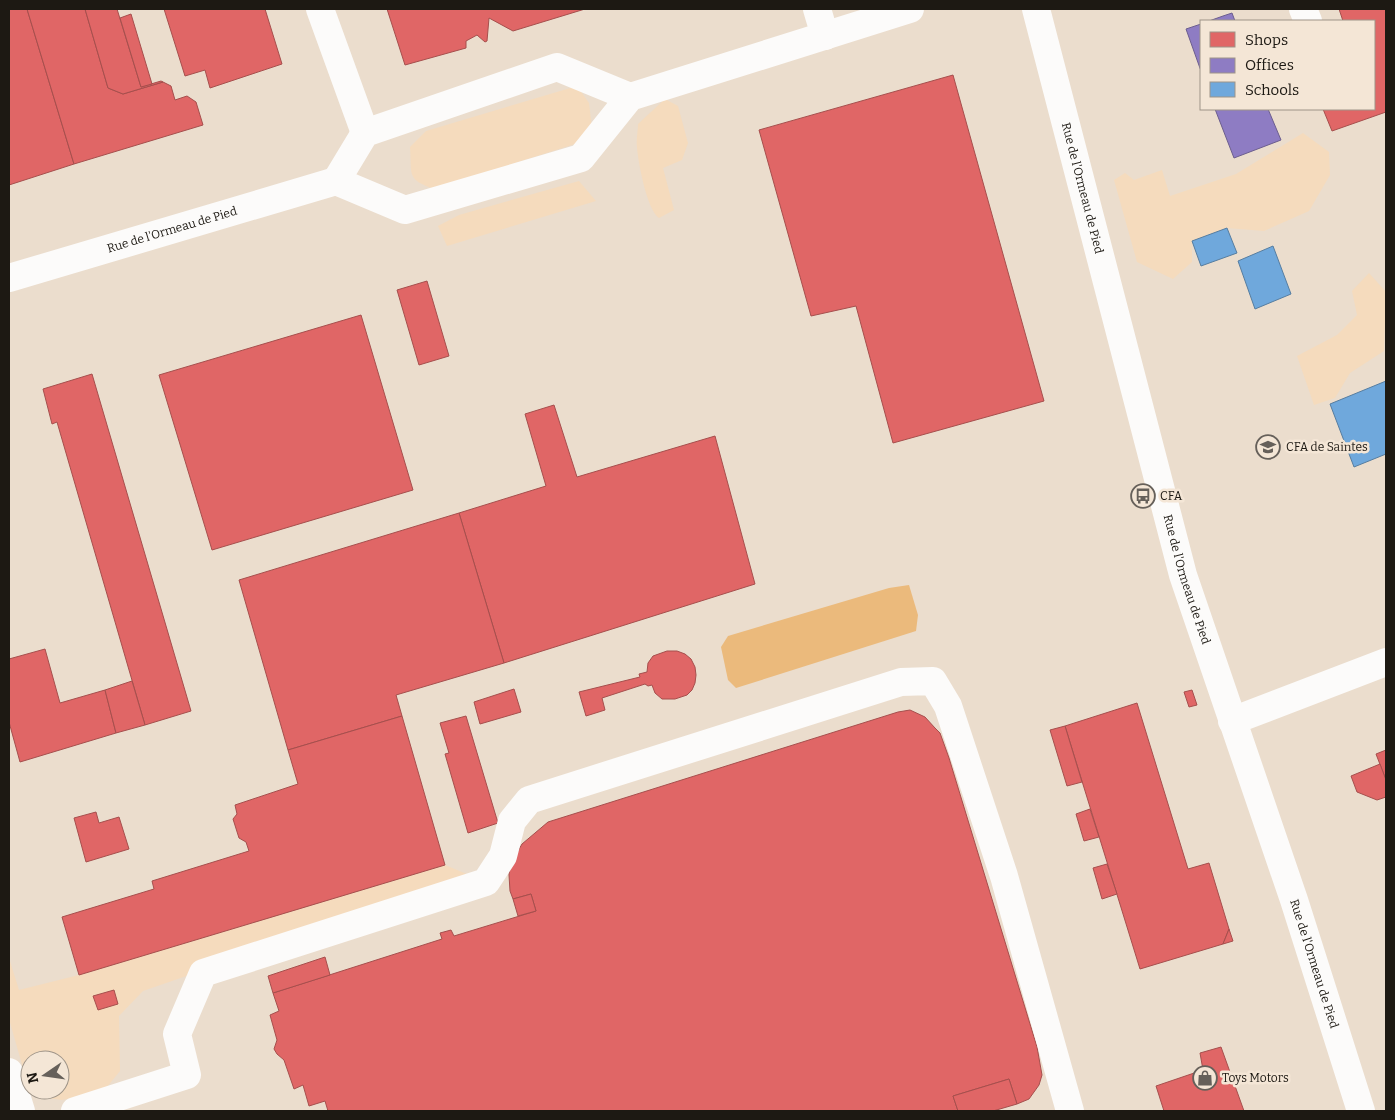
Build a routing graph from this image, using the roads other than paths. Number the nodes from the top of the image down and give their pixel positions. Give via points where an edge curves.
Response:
1 (320, 9) edge
2 (817, 9) edge
3 (910, 9) edge
4 (1036, 9) edge
5 (824, 36) junction
6 (630, 97) junction
7 (365, 133) junction
8 (336, 181) junction
9 (9, 278) edge
10 (1386, 662) edge
11 (1232, 721) junction
12 (9, 1072) edge
13 (21, 1111) edge
14 (75, 1111) edge
15 (1070, 1111) edge
16 (1362, 1111) edge

1 - 7 street
2 - 5 street
3 - 5 street
4 - 11 street, Rue de l'Ormeau de Pied via 1183,575
5 - 6 street
6 - 7 street via 557,67
6 - 8 street via 581,158 406,210
7 - 8 street
8 - 9 street, Rue de l'Ormeau de Pied
10 - 11 street
11 - 16 street, Rue de l'Ormeau de Pied
12 - 13 street
14 - 15 street via 188,1075 177,1034 203,973 486,882 503,856 512,821 529,800 901,682 933,681 948,706 1004,876

